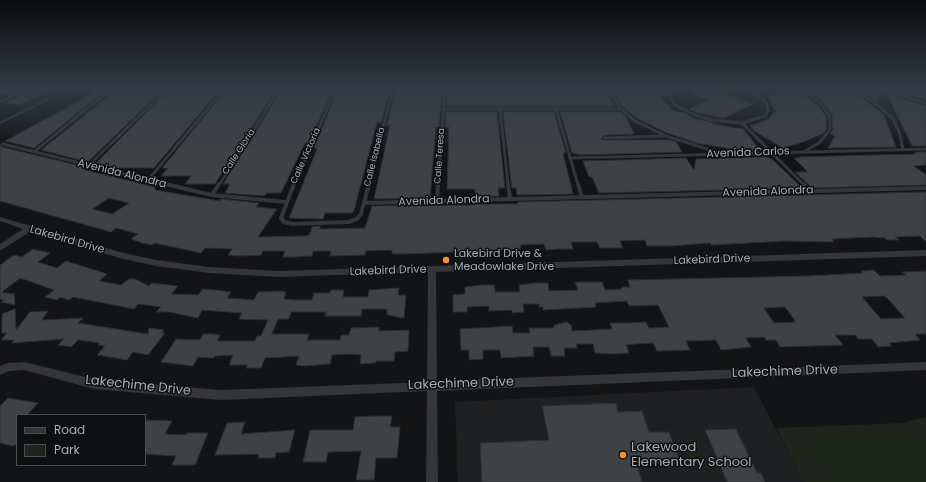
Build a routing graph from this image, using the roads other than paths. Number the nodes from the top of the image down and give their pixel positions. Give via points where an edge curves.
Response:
1 (85, 110) edge
2 (145, 110) edge
3 (206, 110) edge
4 (266, 110) edge
5 (326, 110) edge
6 (387, 110) edge
7 (443, 110) edge
8 (500, 110) edge
9 (556, 110) edge
10 (623, 110) edge
11 (686, 110) edge
12 (768, 110) edge
13 (825, 110) edge
14 (883, 110) edge
15 (742, 123) junction
16 (666, 136) junction
17 (604, 138) dead end
18 (4, 144) dead end
19 (926, 149) edge
20 (903, 150) junction
21 (34, 152) junction
22 (804, 152) junction
23 (773, 153) junction
24 (724, 154) junction
25 (571, 158) junction
26 (89, 165) junction
27 (148, 180) junction
28 (926, 188) edge
29 (810, 191) junction
30 (212, 195) junction
31 (582, 197) junction
32 (510, 199) junction
33 (437, 201) junction
34 (286, 202) junction
35 (364, 203) junction
36 (0, 219) edge
37 (28, 229) junction
38 (0, 248) edge
39 (926, 253) edge
40 (432, 269) junction
41 (926, 366) edge
42 (0, 371) edge
43 (432, 385) junction
44 (432, 482) edge

1 - 21 lane
2 - 26 lane
3 - 27 lane
4 - 30 lane, Calle Gloria
5 - 34 lane, Calle Victoria
6 - 35 lane, Calle Isabella
7 - 33 lane, Calle Teresa
8 - 32 lane
9 - 25 lane
10 - 16 lane via 645,127
11 - 15 lane via 712,120
12 - 15 lane via 756,120
13 - 22 lane via 829,116 830,129 819,143
14 - 20 lane via 893,119 900,134
15 - 23 lane
16 - 17 lane
16 - 24 lane
18 - 21 lane, Avenida Alondra
19 - 20 lane, Avenida Carlos
20 - 22 lane, Avenida Carlos
21 - 26 lane, Avenida Alondra
22 - 23 lane, Avenida Carlos
23 - 24 lane, Avenida Carlos
23 - 29 lane
24 - 25 lane, Avenida Carlos
25 - 31 lane
26 - 27 lane, Avenida Alondra
27 - 30 lane, Avenida Alondra
28 - 29 lane, Avenida Alondra
29 - 31 lane, Avenida Alondra
30 - 34 lane, Avenida Alondra
31 - 32 lane, Avenida Alondra
32 - 33 lane, Avenida Alondra
33 - 35 lane, Avenida Alondra
34 - 35 lane via 281,218 284,222 292,224 348,222 361,214
36 - 37 street, Lakebird Drive
37 - 38 street
37 - 40 street, Lakebird Drive via 120,255 209,270 278,274
39 - 40 street, Lakebird Drive
40 - 43 street
41 - 43 street, Lakechime Drive
42 - 43 street, Lakechime Drive via 8,367 24,366 94,384 221,395
43 - 44 street

